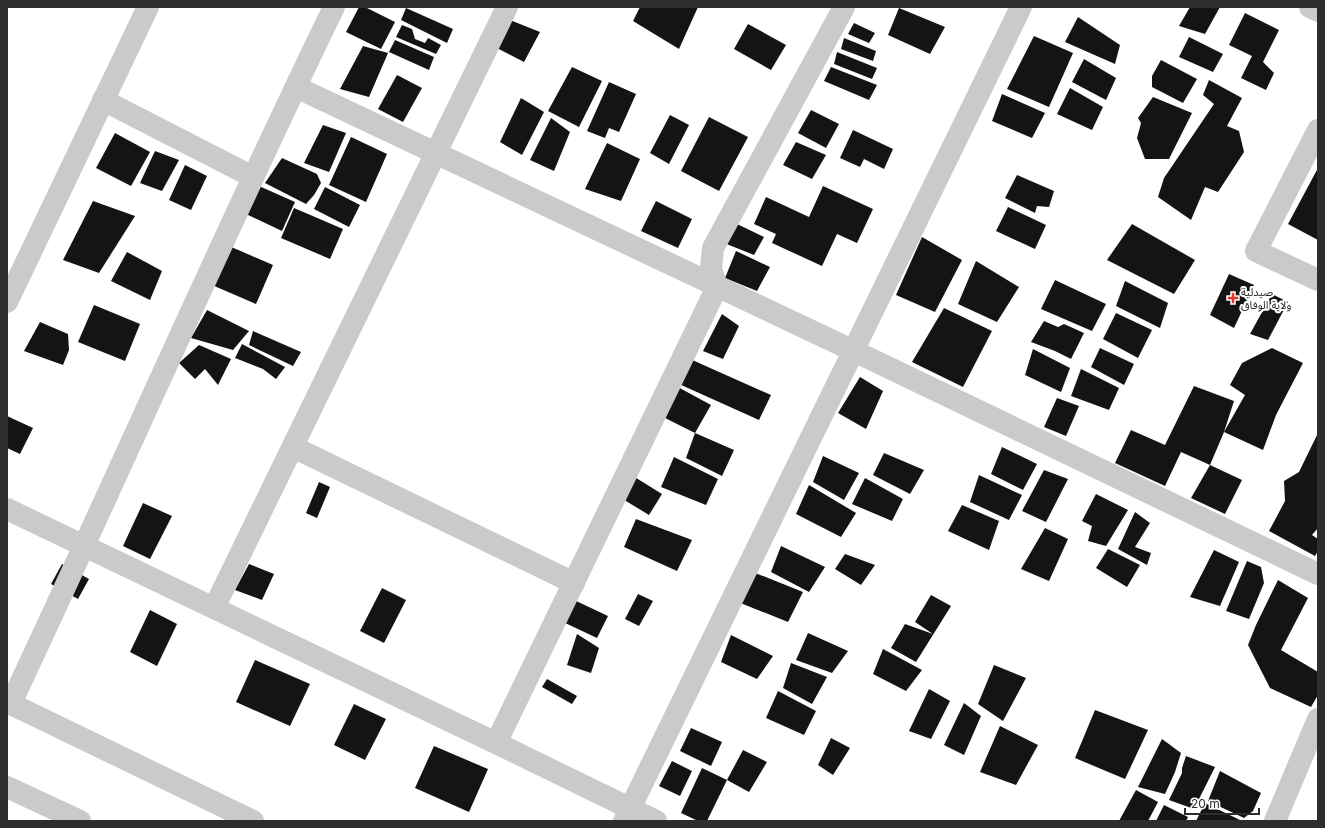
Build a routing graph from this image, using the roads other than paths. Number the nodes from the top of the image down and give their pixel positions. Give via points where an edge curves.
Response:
1 (148, 7) edge
2 (333, 7) edge
3 (507, 7) edge
4 (844, 7) edge
5 (1021, 7) edge
6 (1310, 7) edge
7 (1318, 11) edge
8 (296, 87) junction
9 (104, 100) junction
10 (1318, 130) edge
11 (436, 153) junction
12 (253, 177) junction
13 (1318, 280) edge
14 (717, 287) junction
15 (7, 302) edge
16 (854, 351) junction
17 (293, 447) junction
18 (7, 509) edge
19 (84, 547) junction
20 (1318, 574) edge
21 (574, 583) junction
22 (214, 608) junction
23 (9, 702) edge
24 (1318, 719) edge
25 (496, 742) junction
26 (7, 787) edge
27 (627, 815) edge
28 (80, 821) edge
29 (253, 821) edge
30 (656, 821) edge
31 (1275, 821) edge

1 - 9 street
2 - 8 street
3 - 11 street
4 - 14 street via 713,248 711,269
5 - 16 street
6 - 7 street
8 - 11 street
8 - 12 street
9 - 12 street
9 - 15 street
10 - 13 street via 1256,251
11 - 14 street
11 - 17 street
12 - 19 street
14 - 16 street
14 - 21 street
16 - 20 street
16 - 27 street
17 - 21 street
17 - 22 street
18 - 19 street
19 - 22 street
19 - 23 street
21 - 25 street
22 - 25 street
23 - 29 street
24 - 31 street
25 - 27 street
26 - 28 street
27 - 30 street

